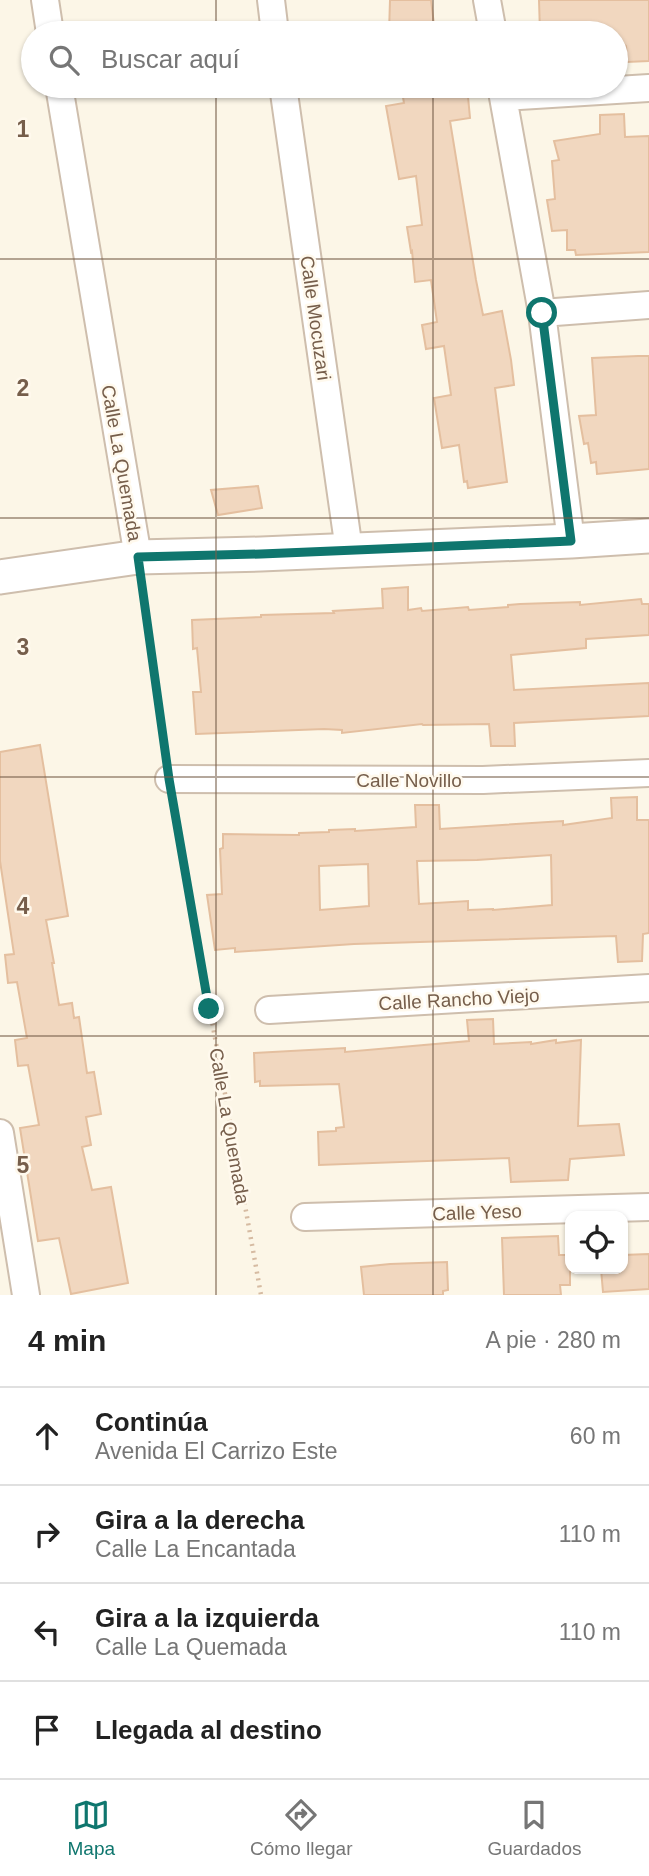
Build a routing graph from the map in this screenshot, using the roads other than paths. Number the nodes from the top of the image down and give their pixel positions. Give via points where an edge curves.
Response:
1 (45, 0) edge
2 (271, 0) edge
3 (487, 0) edge
4 (48, 21) edge
5 (274, 21) edge
6 (491, 21) edge
7 (628, 88) edge
8 (649, 88) edge
9 (61, 98) edge
10 (285, 98) edge
11 (503, 98) edge
12 (649, 305) edge
13 (542, 313) junction
14 (649, 536) edge
15 (571, 541) junction
16 (349, 550) junction
17 (138, 557) junction
18 (0, 577) edge
19 (649, 773) edge
20 (169, 779) road end
21 (649, 988) edge
22 (269, 1010) dead end
23 (0, 1133) edge
24 (649, 1207) edge
25 (305, 1217) dead end
26 (26, 1295) edge

1 - 4 street
2 - 5 street
3 - 6 street
7 - 8 street
9 - 17 street, Calle La Quemada
10 - 16 street, Calle Mocuzari
11 - 13 street
12 - 13 street
13 - 15 street
14 - 15 street
15 - 16 street
16 - 17 street
17 - 18 street
19 - 20 street, Calle Novillo via 482,780
21 - 22 street, Calle Rancho Viejo
23 - 26 street
24 - 25 street, Calle Yeso

